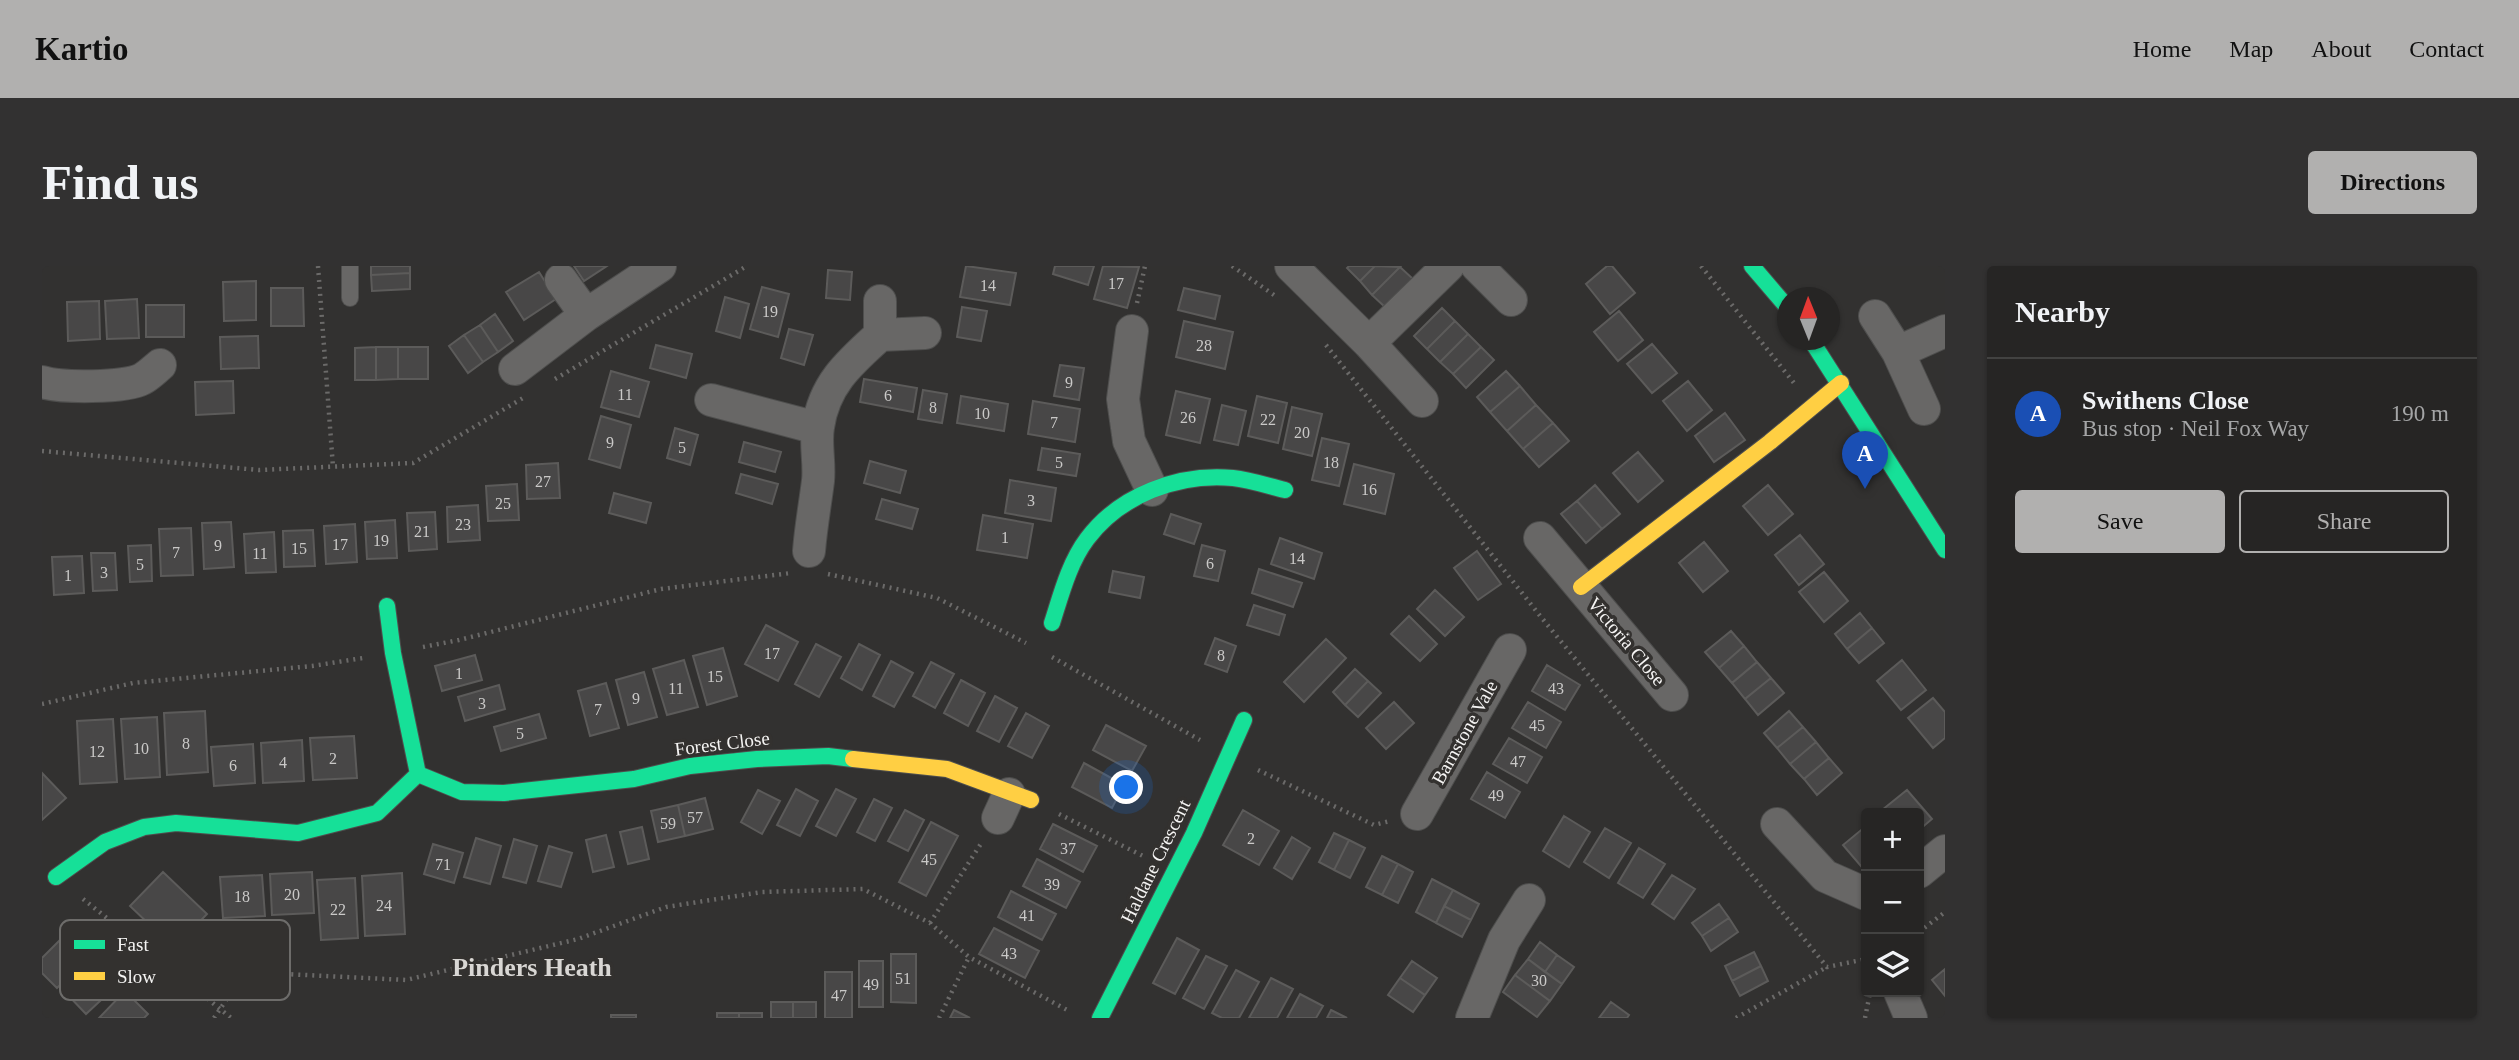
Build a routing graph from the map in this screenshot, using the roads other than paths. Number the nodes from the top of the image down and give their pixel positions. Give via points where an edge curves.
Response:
1 (350, 266) edge
2 (660, 266) edge
3 (1291, 266) edge
4 (1448, 266) edge
5 (1477, 266) edge
6 (1752, 266) edge
7 (561, 280) dead end
8 (1777, 295) edge
9 (350, 298) dead end
10 (1511, 300) dead end
11 (880, 301) dead end
12 (586, 315) junction
13 (1875, 316) dead end
14 (1132, 331) road end
15 (1945, 331) edge
16 (925, 332) dead end
17 (880, 335) junction
18 (1369, 343) junction
19 (1818, 350) edge
20 (1898, 352) junction
21 (160, 365) dead end
22 (523, 381) road end
23 (42, 382) edge
24 (1841, 383) junction
25 (710, 400) dead end
26 (1422, 401) dead end
27 (1924, 408) dead end
28 (817, 428) junction
29 (1152, 490) junction
30 (1285, 490) dead end
31 (1540, 538) dead end
32 (1945, 550) edge
33 (812, 565) road end
34 (1581, 587) junction
35 (387, 606) dead end
36 (1052, 623) dead end
37 (1510, 650) dead end
38 (1672, 695) dead end
39 (1244, 720) dead end
40 (418, 774) junction
41 (1013, 804) road end
42 (1417, 814) road end
43 (1777, 824) dead end
44 (1945, 850) edge
45 (1920, 871) edge
46 (56, 877) road end
47 (1861, 892) edge
48 (1529, 900) dead end
49 (1902, 997) edge
50 (1100, 1018) edge
51 (1472, 1018) edge
52 (1911, 1018) edge

1 - 9 lane
2 - 12 street
3 - 18 street
4 - 18 street
5 - 10 street
6 - 8 street
7 - 12 street
11 - 17 street
12 - 22 street
13 - 20 street
14 - 29 street via 1123,399 1129,441
15 - 20 street
16 - 17 street
17 - 28 street via 841,372 823,403
18 - 26 street
19 - 24 street
20 - 27 street
21 - 23 street via 141,380 125,384 54,386
24 - 32 street
24 - 34 street
25 - 28 street via 751,397
28 - 33 street
29 - 30 street via 1189,478 1233,478
29 - 36 street via 1120,505 1086,540
31 - 34 street, Victoria Close
34 - 38 street, Victoria Close
35 - 40 street
37 - 42 street, Barnstone Vale
39 - 50 street, Haldane Crescent
40 - 41 street, Forest Close via 462,792 504,793 634,779 690,766 828,756 947,769
40 - 46 street via 377,813 298,833 176,824 144,827 105,842
43 - 47 street via 1825,876
44 - 45 street
48 - 51 street via 1504,940
49 - 52 street

